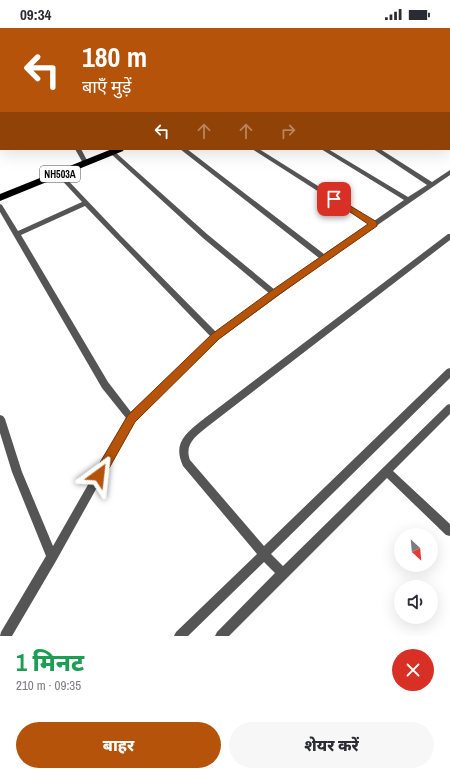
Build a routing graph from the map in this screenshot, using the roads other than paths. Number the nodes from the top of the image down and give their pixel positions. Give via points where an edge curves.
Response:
1 (79, 150) edge
2 (184, 150) edge
3 (258, 150) edge
4 (326, 150) edge
5 (378, 150) edge
6 (116, 151) edge
7 (86, 164) junction
8 (450, 172) edge
9 (59, 174) junction
10 (431, 184) junction
11 (0, 198) edge
12 (408, 200) junction
13 (86, 203) junction
14 (0, 206) edge
15 (374, 224) junction
16 (16, 234) junction
17 (450, 236) edge
18 (324, 258) junction
19 (274, 293) junction
20 (216, 337) junction
21 (450, 372) edge
22 (450, 408) edge
23 (131, 418) junction
24 (0, 419) edge
25 (387, 472) junction
26 (450, 531) edge
27 (264, 554) junction
28 (52, 557) junction
29 (282, 573) junction
30 (5, 636) edge
31 (180, 636) edge
32 (221, 636) edge

1 - 7 street
2 - 18 street
3 - 15 street
4 - 12 street
5 - 10 street
6 - 7 highway, NH503A
6 - 19 street via 205,236
7 - 9 highway, NH503A
8 - 10 street
9 - 11 highway, NH503A
9 - 13 street
10 - 12 street
12 - 15 street
13 - 16 street
13 - 20 street
14 - 16 street
15 - 18 street
16 - 23 street via 105,385
17 - 27 street via 187,439 182,454 186,463
18 - 19 street
19 - 20 street
20 - 23 street
21 - 27 street
22 - 25 street
23 - 28 street
24 - 28 street
25 - 26 street
25 - 29 street
27 - 29 street
27 - 31 street
28 - 30 street
29 - 32 street

